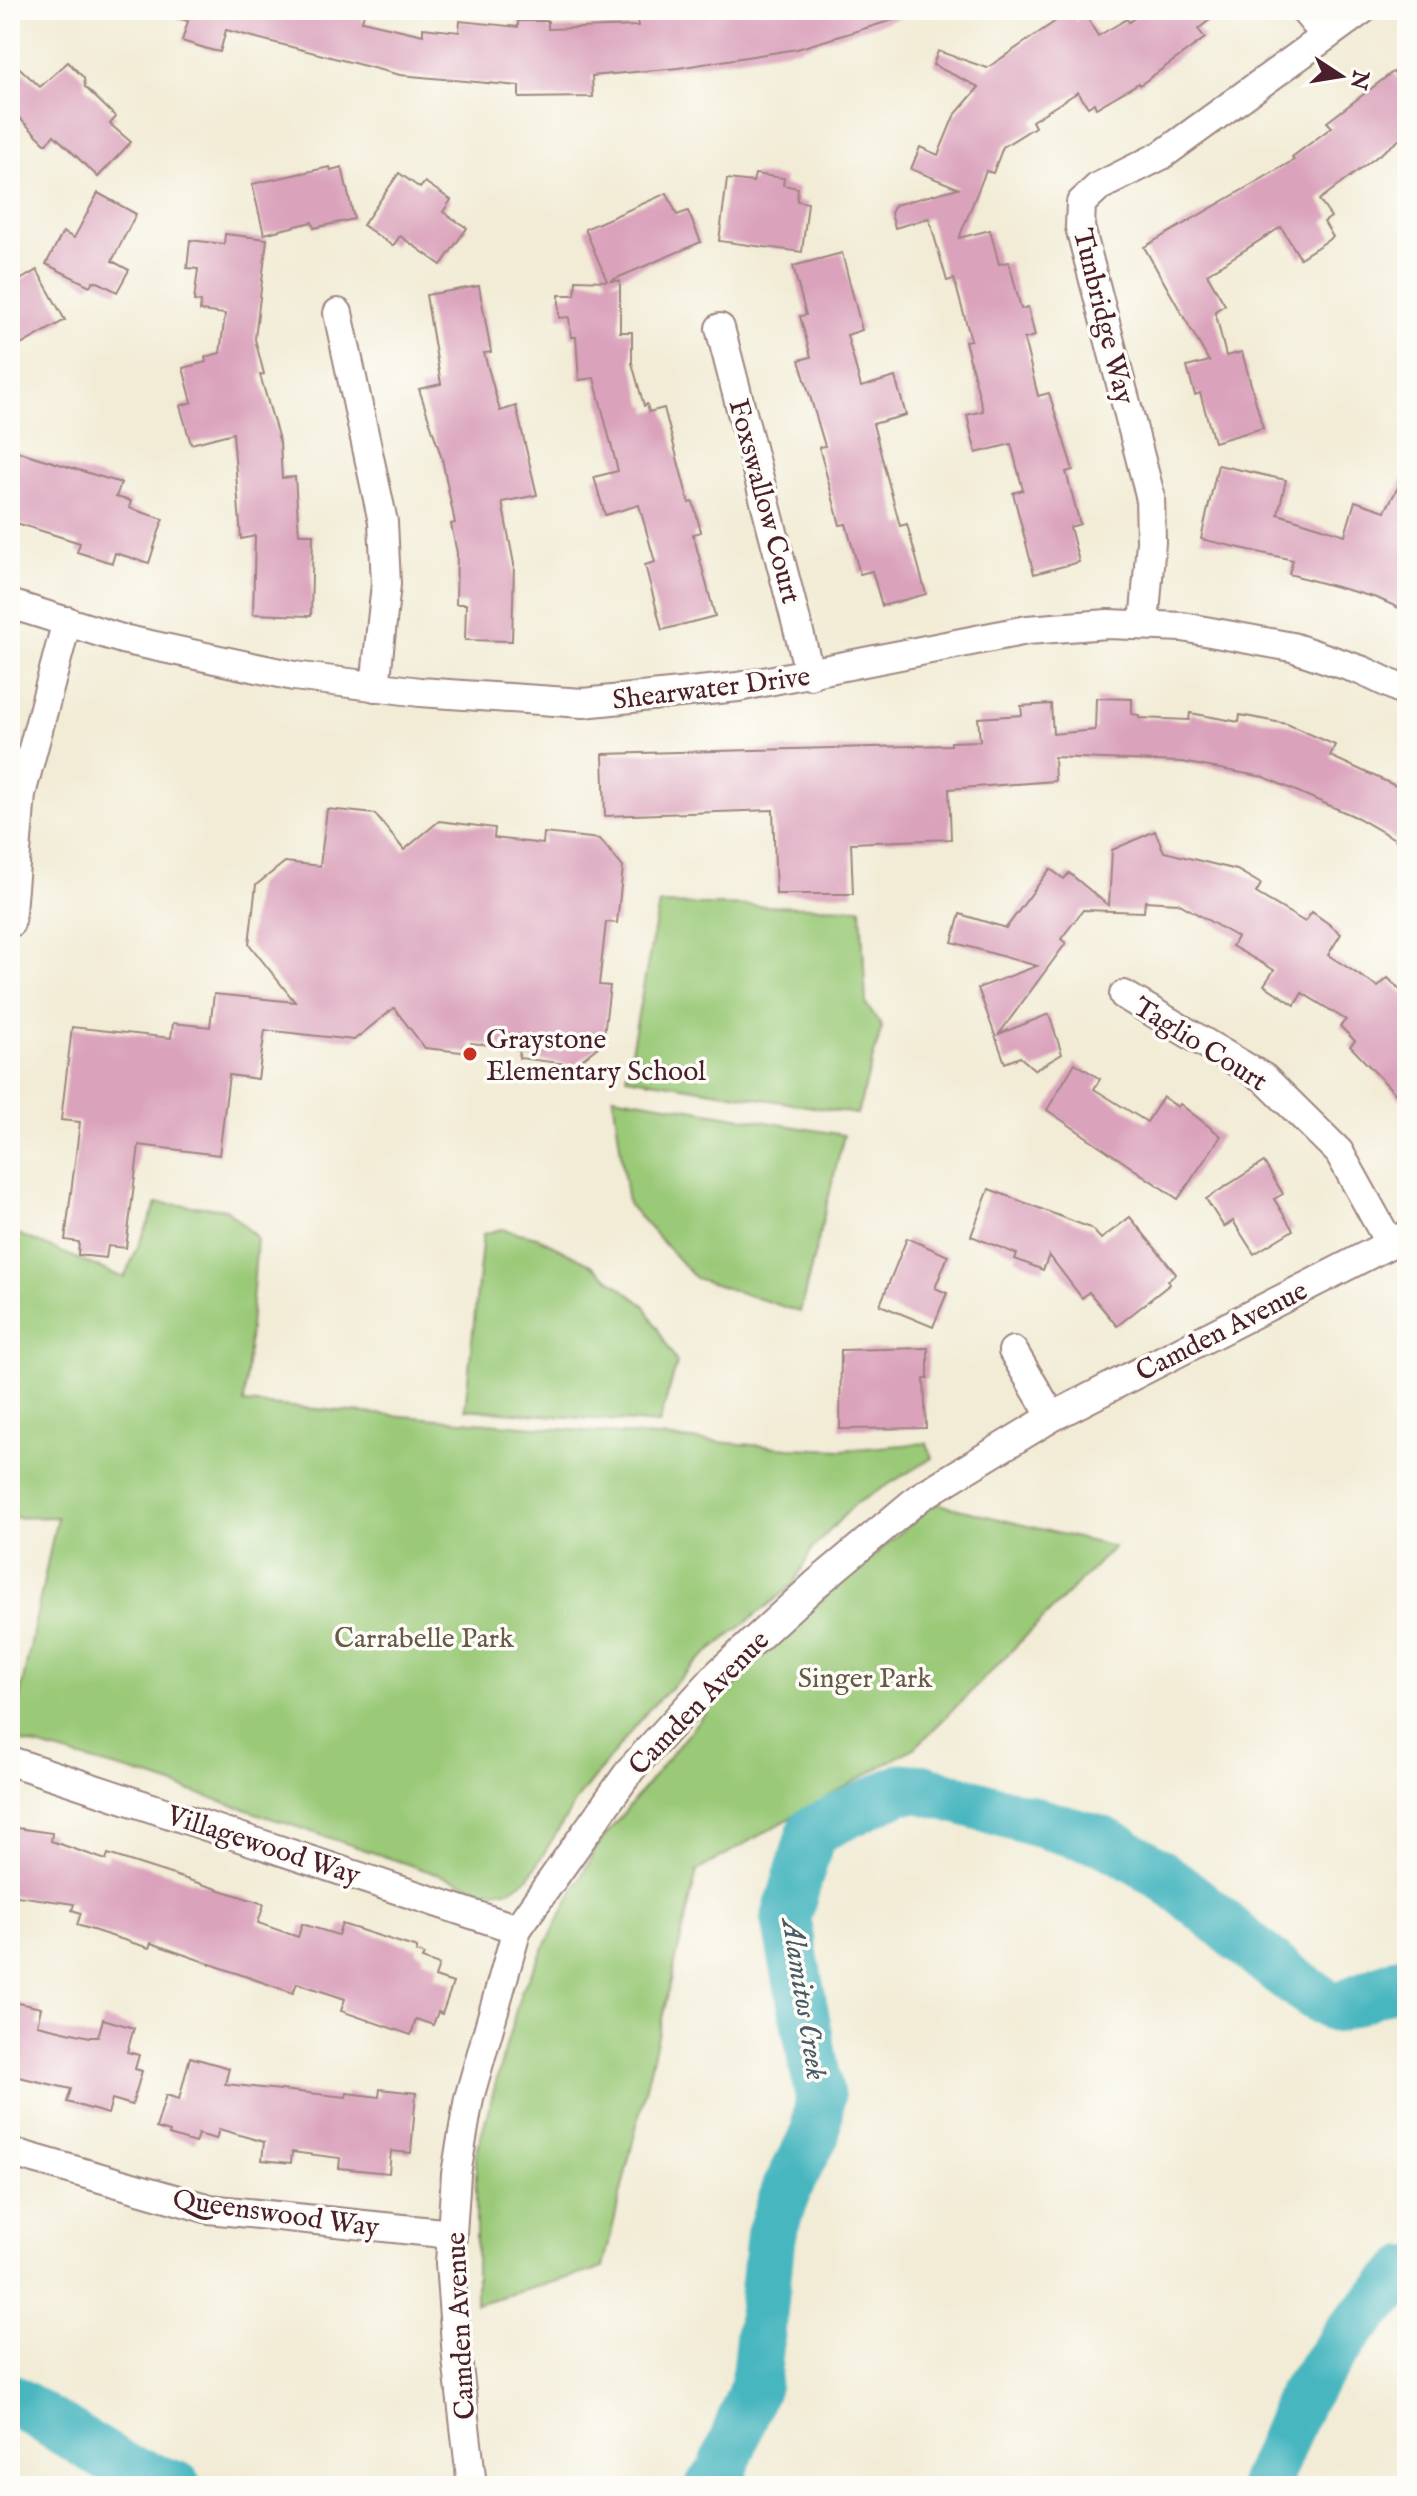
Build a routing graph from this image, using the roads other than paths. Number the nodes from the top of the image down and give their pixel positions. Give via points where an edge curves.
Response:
1 (1304, 10) edge
2 (1362, 10) edge
3 (1326, 36) junction
4 (338, 313) dead end
5 (720, 328) dead end
6 (10, 604) edge
7 (67, 621) junction
8 (1144, 625) junction
9 (810, 675) junction
10 (375, 687) junction
11 (1407, 692) edge
12 (10, 923) edge
13 (1124, 995) dead end
14 (1398, 1240) edge
15 (1013, 1351) dead end
16 (1052, 1417) junction
17 (10, 1761) edge
18 (517, 1929) junction
19 (10, 2152) edge
20 (452, 2234) junction
21 (472, 2486) edge

1 - 3 street
2 - 3 street, Tunbridge Way
3 - 8 street, Tunbridge Way via 1162,155 1098,187 1081,203 1080,227 1150,495
4 - 10 street via 383,522 386,584
5 - 9 street, Foxswallow Court
6 - 7 street, Shearwater Drive
7 - 10 street, Shearwater Drive via 219,662
7 - 12 street via 21,794
8 - 9 street, Shearwater Drive via 1027,630
8 - 11 street, Shearwater Drive via 1292,647
9 - 10 street, Shearwater Drive via 583,703
13 - 14 street, Taglio Court via 1264,1078 1339,1152
14 - 16 street, Camden Avenue
15 - 16 street
16 - 18 street, Camden Avenue via 920,1497 720,1672 631,1769
17 - 18 street, Villagewood Way
18 - 20 street, Camden Avenue via 469,2098
19 - 20 street, Queenswood Way via 209,2209
20 - 21 street, Camden Avenue via 457,2358

